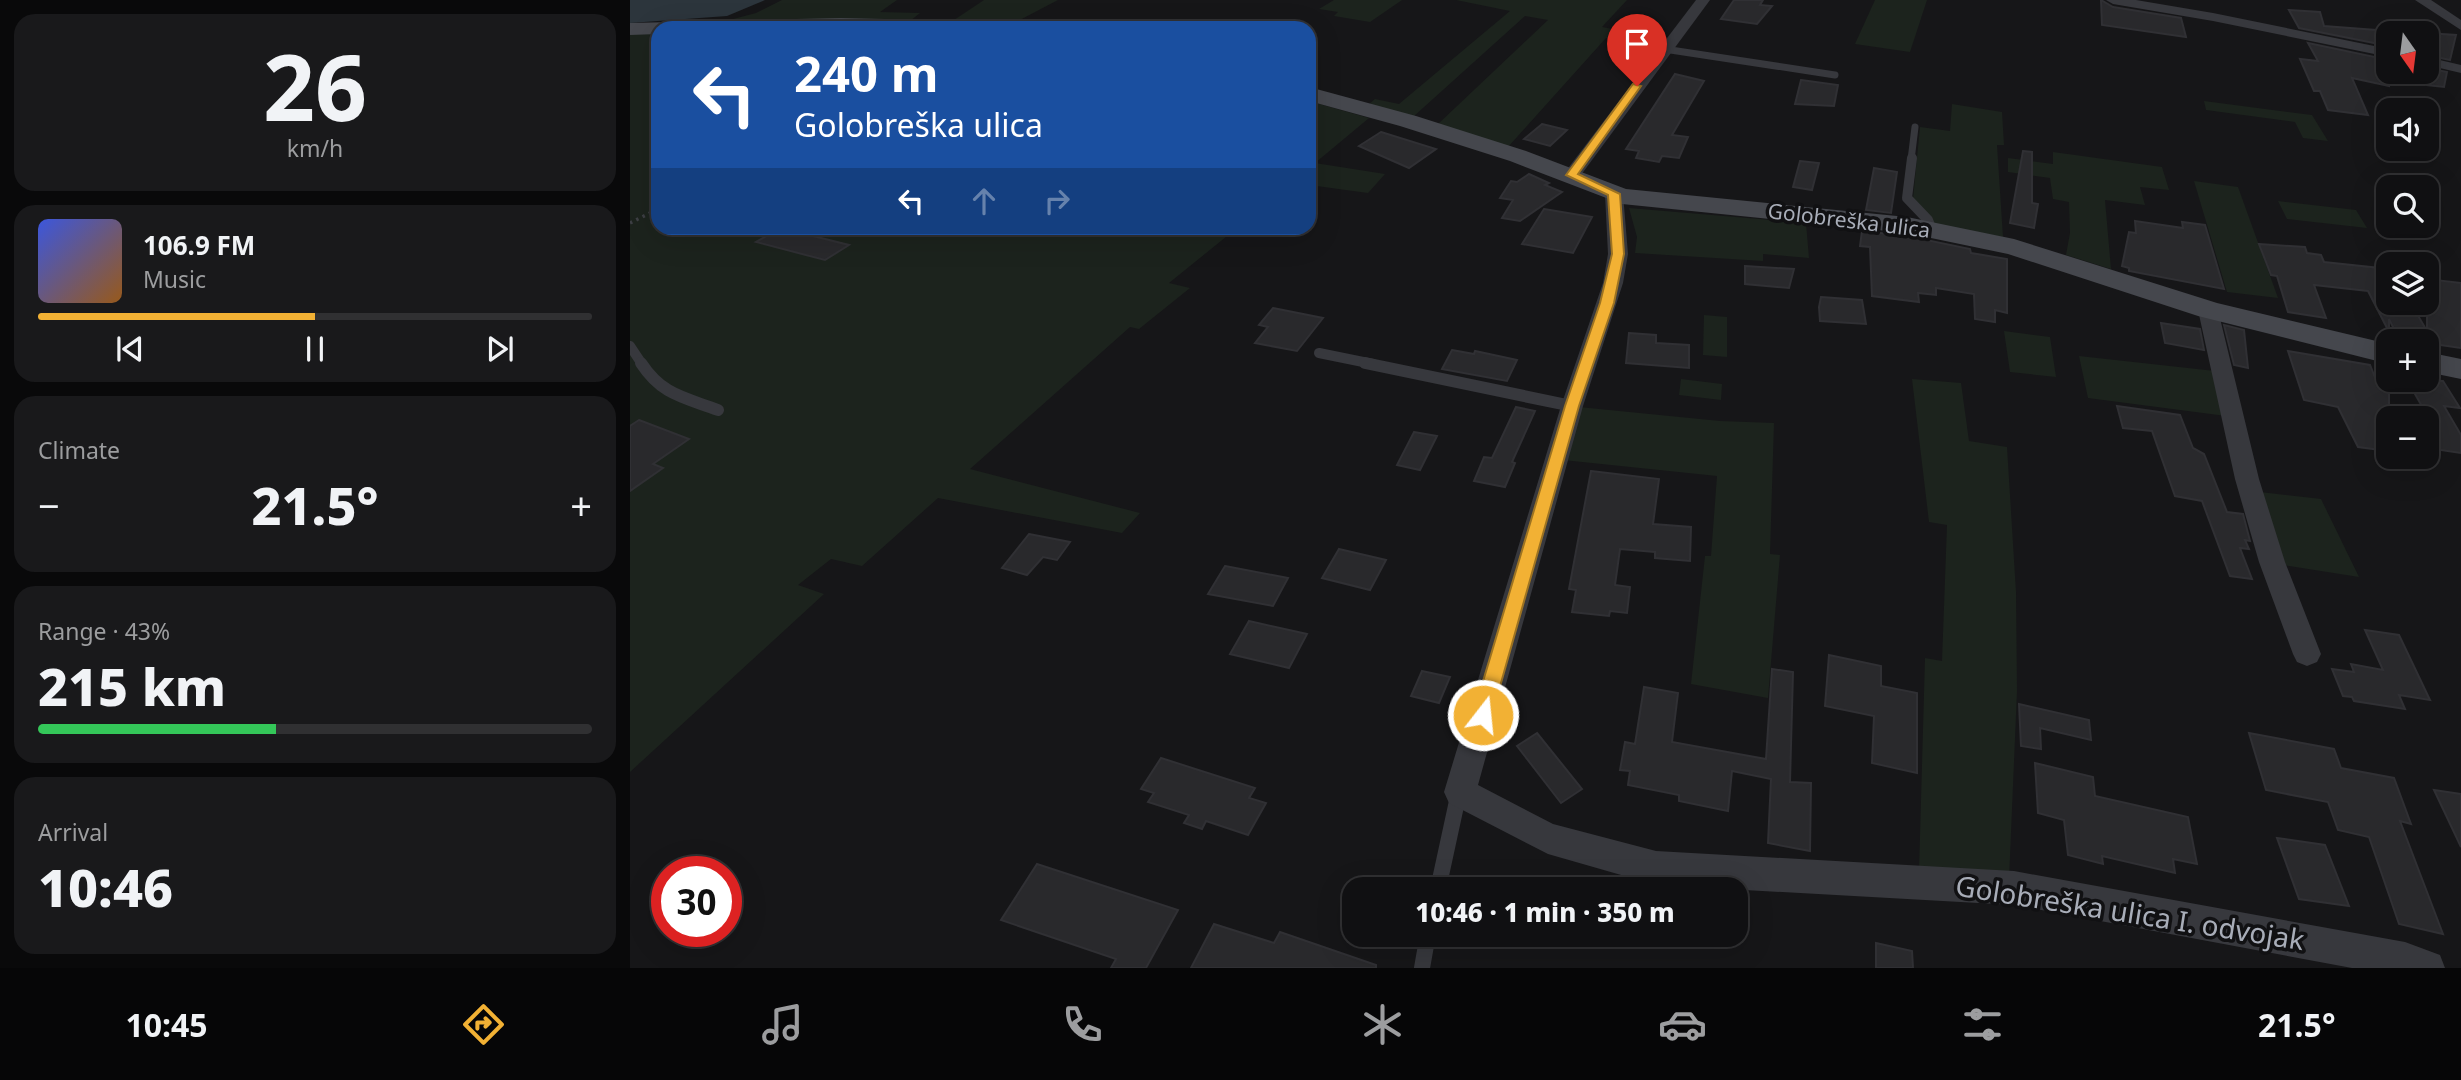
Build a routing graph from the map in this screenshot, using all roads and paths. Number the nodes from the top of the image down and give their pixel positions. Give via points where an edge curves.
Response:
1 (1703, 0) edge
2 (2113, 0) edge
3 (2422, 0) edge
4 (2461, 26) edge
5 (630, 29) edge
6 (651, 29) edge
7 (1664, 49) junction
8 (2376, 51) edge
9 (2440, 64) edge
10 (2461, 69) edge
11 (1835, 75) dead end
12 (1316, 96) edge
13 (1915, 127) dead end
14 (1572, 175) junction
15 (1614, 194) junction
16 (651, 212) edge
17 (630, 223) edge
18 (1932, 230) junction
19 (2208, 310) junction
20 (630, 346) edge
21 (2376, 351) edge
22 (1319, 353) dead end
23 (2439, 364) edge
24 (2461, 369) edge
25 (1572, 406) junction
26 (718, 410) dead end
27 (2307, 654) dead end
28 (1460, 792) junction
29 (1441, 877) edge
30 (1426, 947) edge
31 (1422, 968) edge
32 (2427, 968) edge

1 - 7 street
2 - 8 street
3 - 4 street
5 - 6 street
7 - 11 lane
7 - 14 street
9 - 10 street
12 - 14 street, Golobreška ulica
13 - 18 lane via 1907,198
14 - 15 street, Golobreška ulica
15 - 18 street, Golobreška ulica
15 - 25 street via 1618,254 1613,283
16 - 17 path
18 - 19 street, Golobreška ulica via 2014,247
19 - 21 street, Golobreška ulica
19 - 27 street via 2247,479
20 - 26 lane via 663,389
22 - 25 lane
23 - 24 street
25 - 28 street
28 - 29 lane
28 - 32 street, Golobreška ulica I. odvojak via 1548,838 1656,869 2014,888
30 - 31 lane

